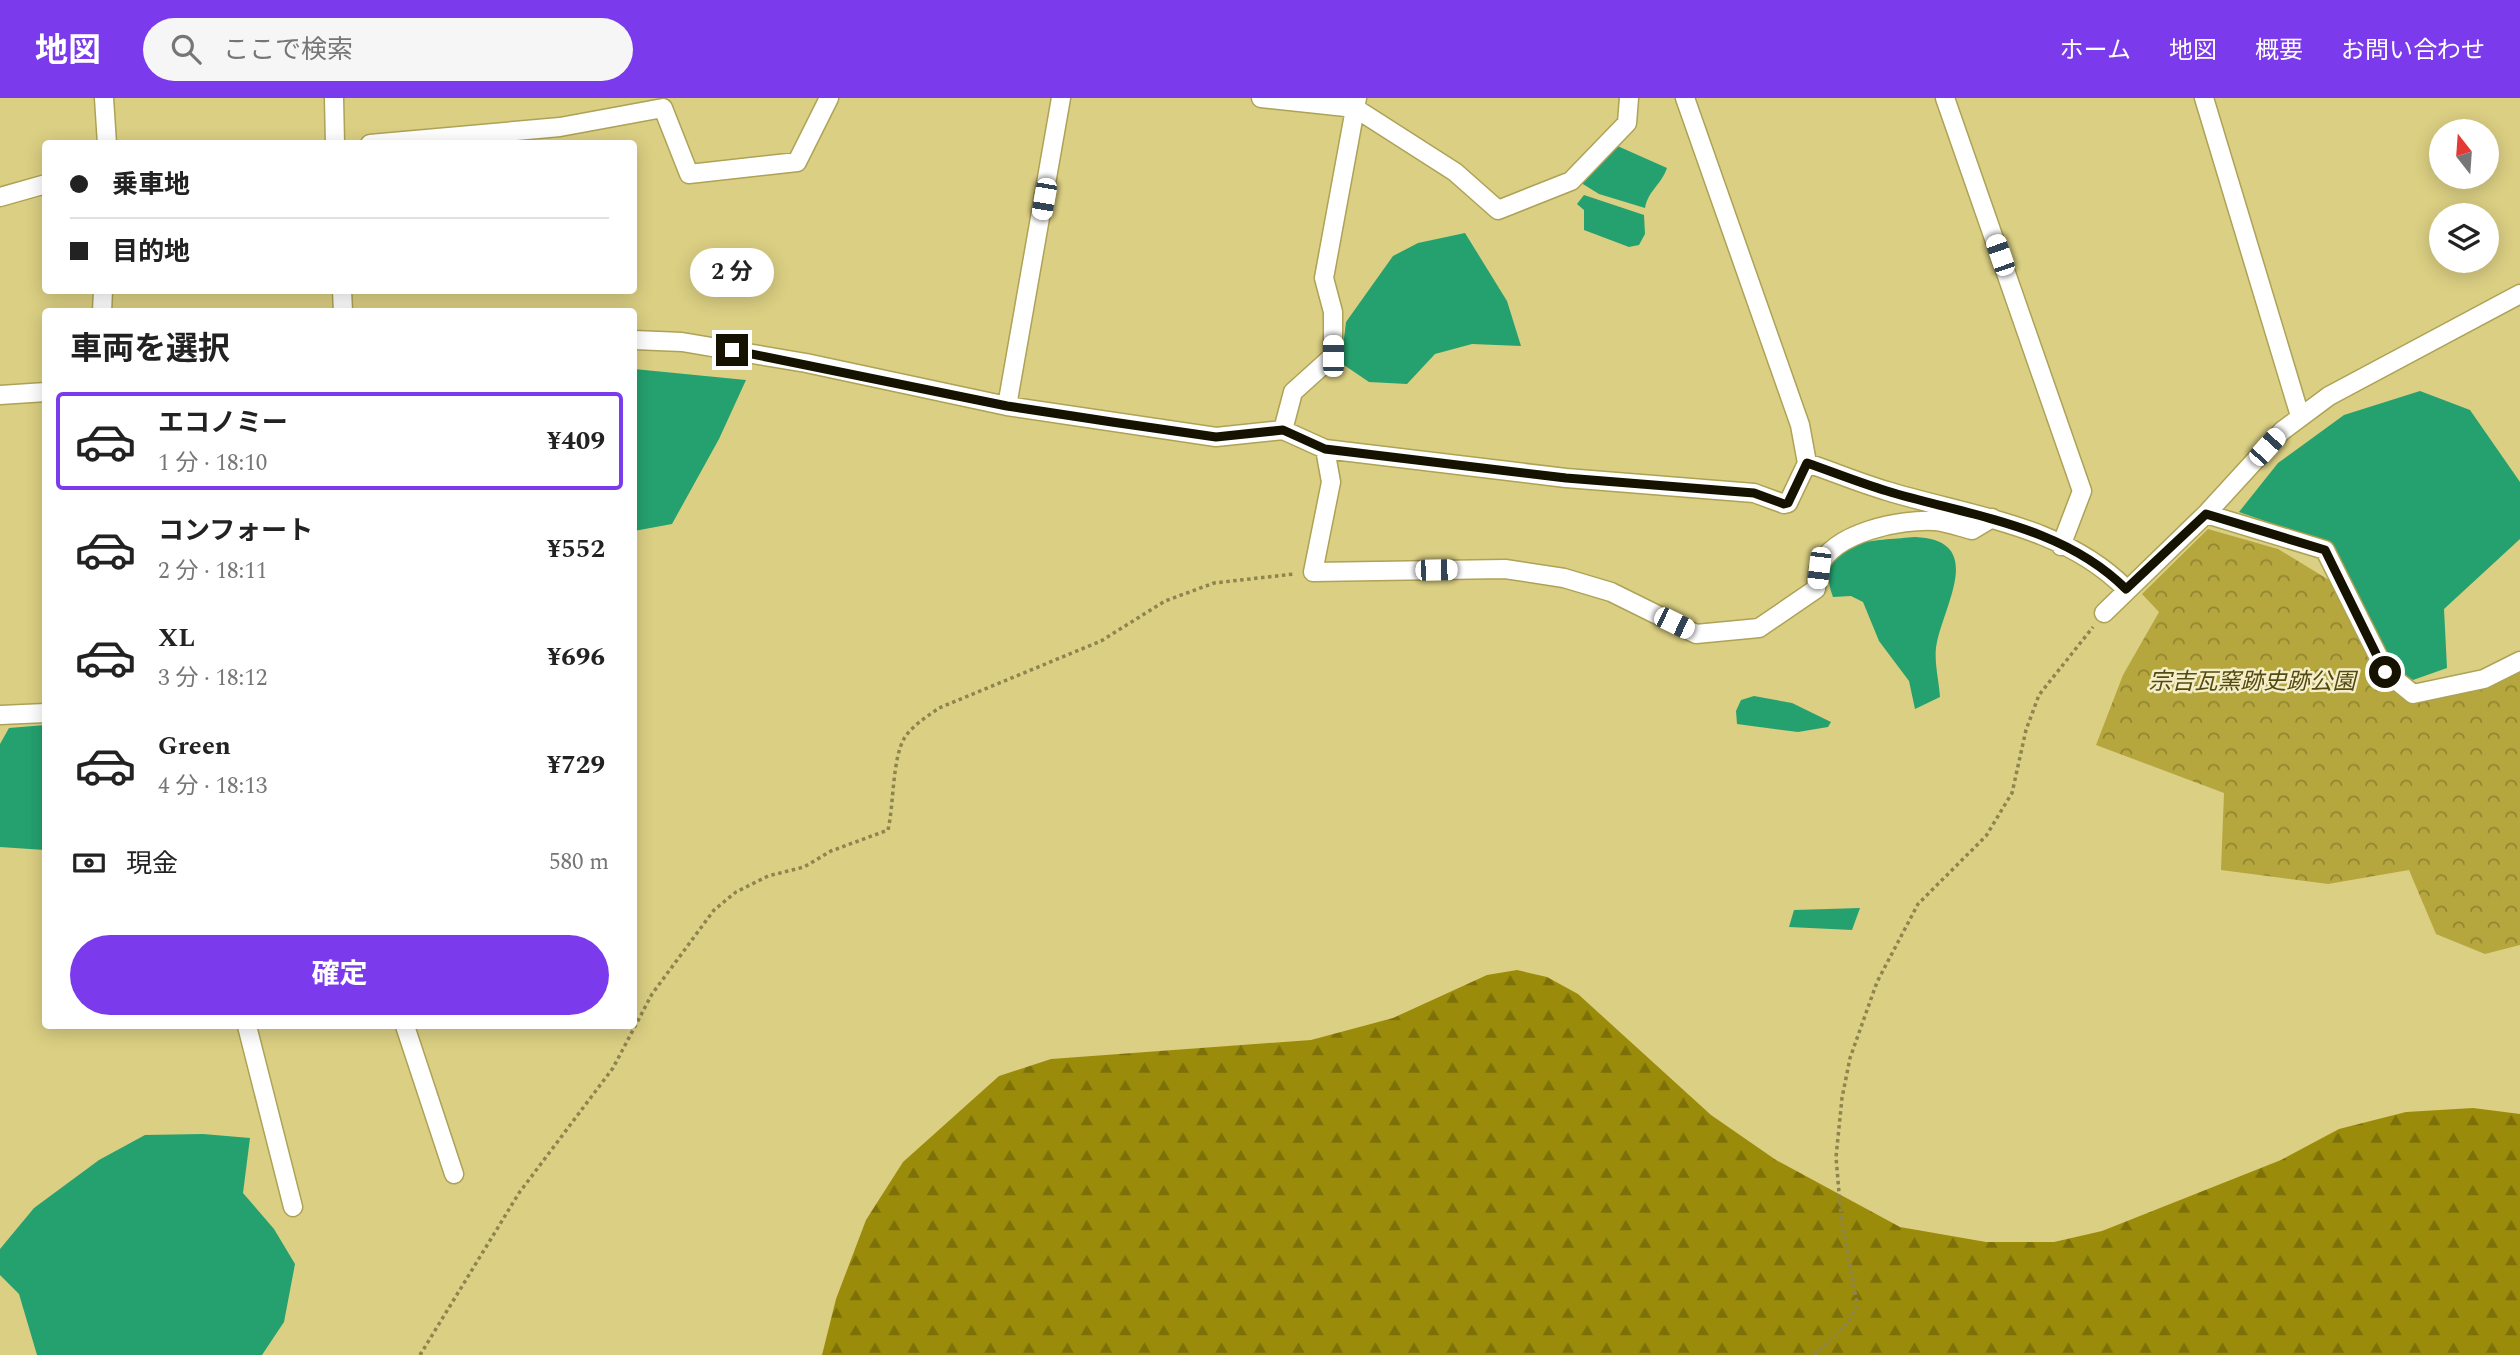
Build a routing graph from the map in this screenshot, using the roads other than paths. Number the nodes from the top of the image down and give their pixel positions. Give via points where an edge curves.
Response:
1 (104, 98) edge
2 (334, 98) edge
3 (829, 98) edge
4 (1061, 98) edge
5 (1261, 98) edge
6 (1629, 98) edge
7 (1685, 98) edge
8 (1945, 98) edge
9 (2204, 98) edge
10 (1356, 103) edge
11 (107, 140) edge
12 (335, 140) edge
13 (415, 140) edge
14 (42, 185) edge
15 (0, 197) edge
16 (2520, 294) edge
17 (637, 340) edge
18 (42, 392) edge
19 (0, 395) edge
20 (1007, 406) junction
21 (2300, 416) junction
22 (1283, 430) junction
23 (1325, 449) junction
24 (1807, 463) junction
25 (2206, 514) junction
26 (1992, 518) junction
27 (2061, 546) junction
28 (2126, 589) junction
29 (2104, 613) road end
30 (2520, 661) edge
31 (42, 713) edge
32 (0, 715) edge
33 (248, 1029) edge
34 (406, 1029) edge
35 (454, 1174) dead end
36 (293, 1207) dead end

1 - 11 street
2 - 12 street
3 - 13 street via 797,162 689,174 663,108 560,127
4 - 20 street
5 - 10 street
6 - 10 street via 1627,123 1570,181 1498,210 1455,172
7 - 24 street via 1800,425
8 - 27 street via 2082,491
9 - 21 street
10 - 22 street via 1324,278 1333,312 1333,356 1293,392
14 - 15 street
16 - 21 street
17 - 20 street via 682,342 792,361
18 - 19 street
20 - 22 street via 1216,437
21 - 25 street
22 - 23 street
23 - 24 street via 1566,478 1754,493 1784,504
23 - 26 street via 1331,482 1313,572 1505,569 1564,578 1611,592 1696,634 1759,628 1816,589 1819,568 1833,548 1851,537 1879,527 1935,521 1972,530
24 - 26 street via 1888,492
25 - 28 street
25 - 30 street via 2325,550 2385,672 2413,694 2484,679
26 - 27 street
27 - 28 street via 2089,559
28 - 29 street
31 - 32 street
33 - 36 street
34 - 35 street

